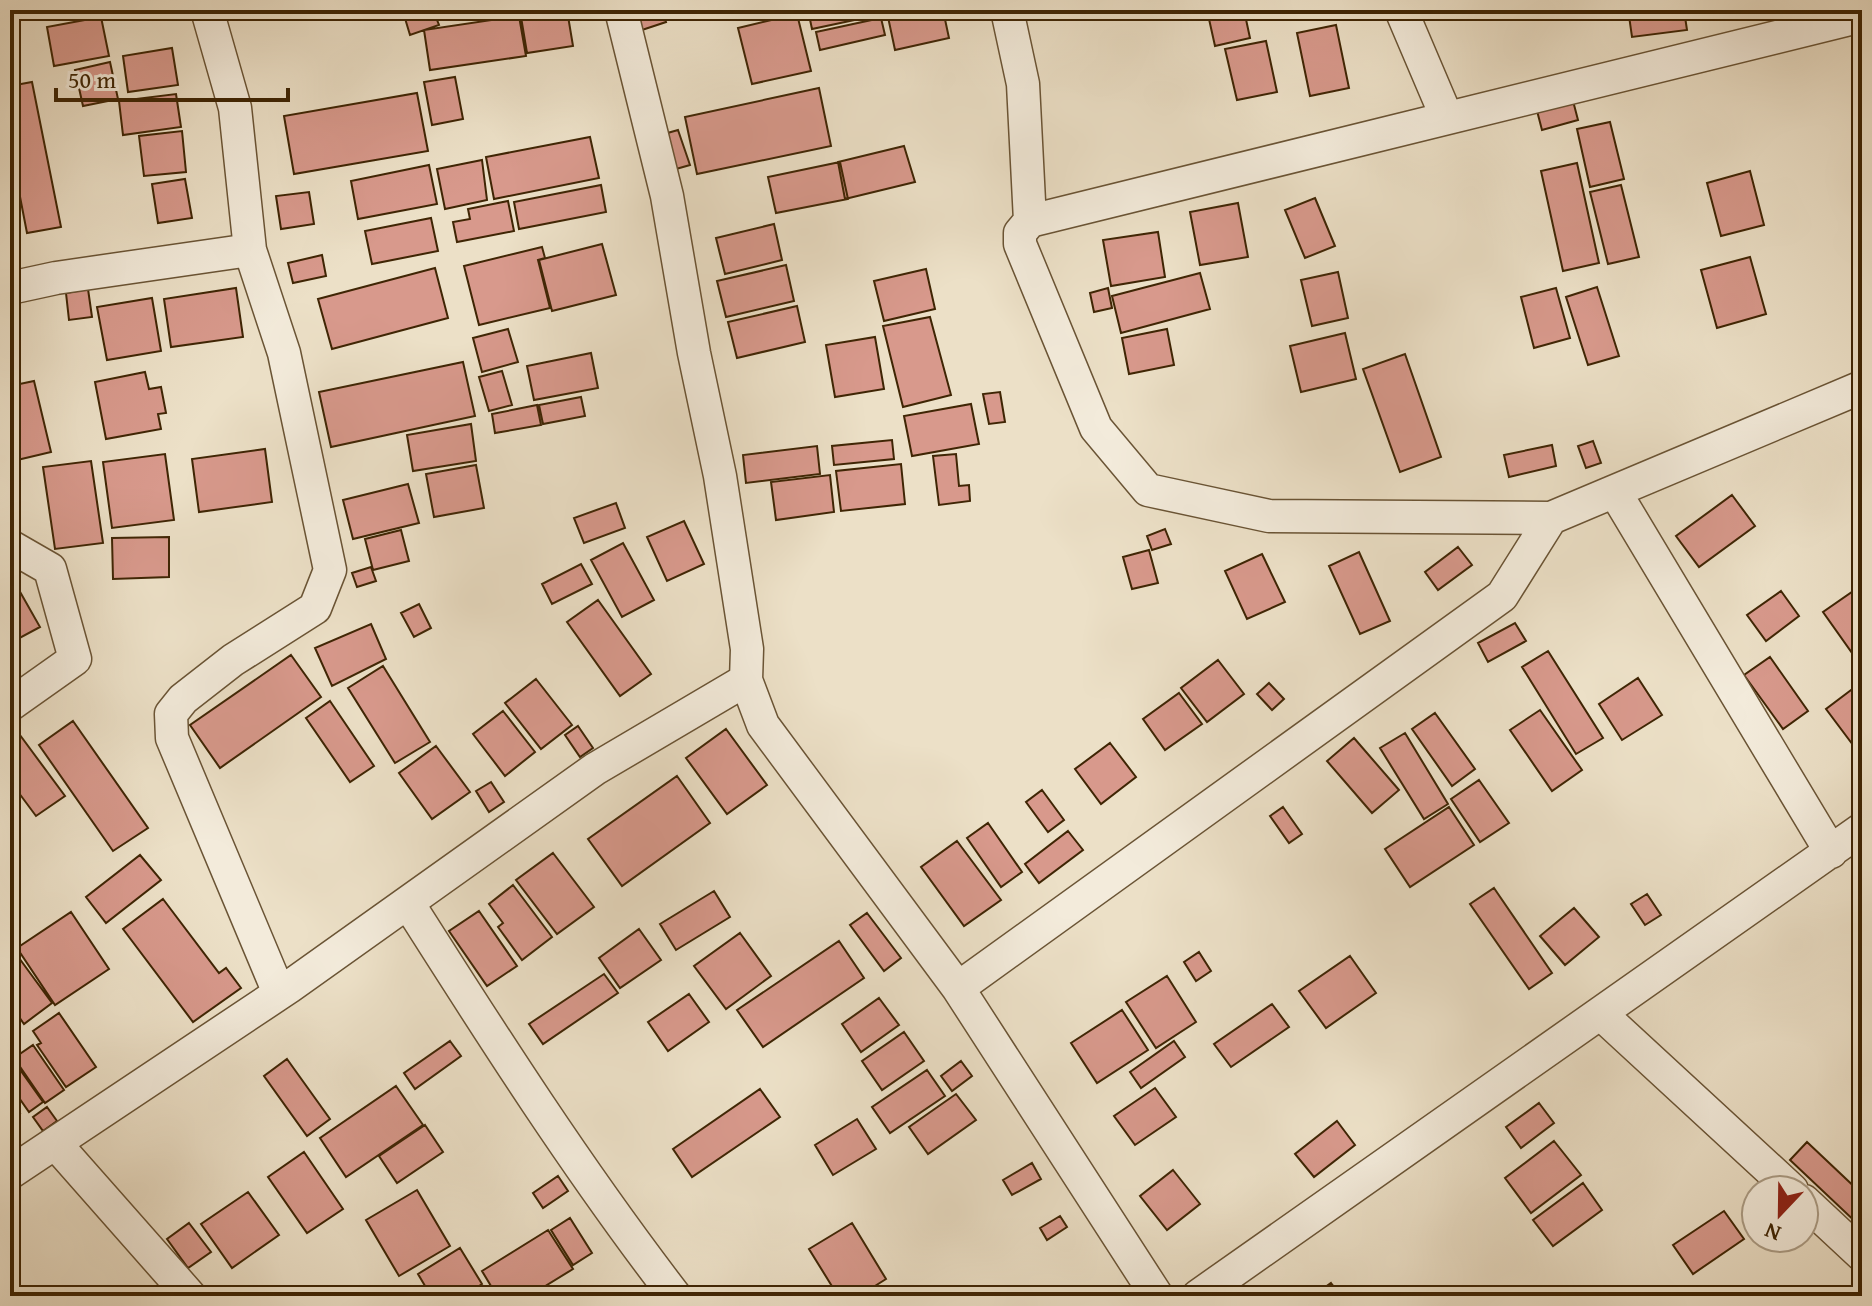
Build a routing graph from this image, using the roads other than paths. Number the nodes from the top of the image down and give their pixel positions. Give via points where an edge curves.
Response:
1 (207, 10) edge
2 (621, 10) edge
3 (1007, 10) edge
4 (1401, 10) edge
5 (1862, 16) edge
6 (1447, 118) junction
7 (1030, 221) junction
8 (250, 250) junction
9 (10, 288) edge
10 (1862, 387) edge
11 (1615, 492) junction
12 (1551, 518) junction
13 (10, 546) edge
14 (746, 680) junction
15 (10, 705) edge
16 (1862, 829) edge
17 (1831, 852) junction
18 (408, 903) junction
19 (958, 988) junction
20 (279, 993) junction
21 (1601, 1014) junction
22 (55, 1143) junction
23 (10, 1173) edge
24 (1775, 1174) edge
25 (1820, 1216) edge
26 (1862, 1255) edge
27 (190, 1296) edge
28 (675, 1296) edge
29 (1157, 1296) edge
30 (1198, 1296) edge

1 - 8 street via 235,108
2 - 14 street via 667,196 720,476 747,649
3 - 7 street via 1023,84
4 - 6 street
5 - 6 street
6 - 7 street
7 - 12 street via 1020,233 1020,244 1096,428 1148,490 1269,516
8 - 9 street
8 - 20 street via 284,353 330,570 315,608 233,660 171,714 172,738
10 - 11 street
11 - 12 street
11 - 17 street
12 - 19 street via 1502,596
13 - 15 street via 50,569 75,659
14 - 18 street via 595,769
14 - 19 street via 763,725
16 - 17 street
17 - 21 street
18 - 20 street
18 - 28 street via 614,1218
19 - 29 street
20 - 22 street
21 - 24 street
21 - 30 street
22 - 23 street
22 - 27 street
25 - 26 street

